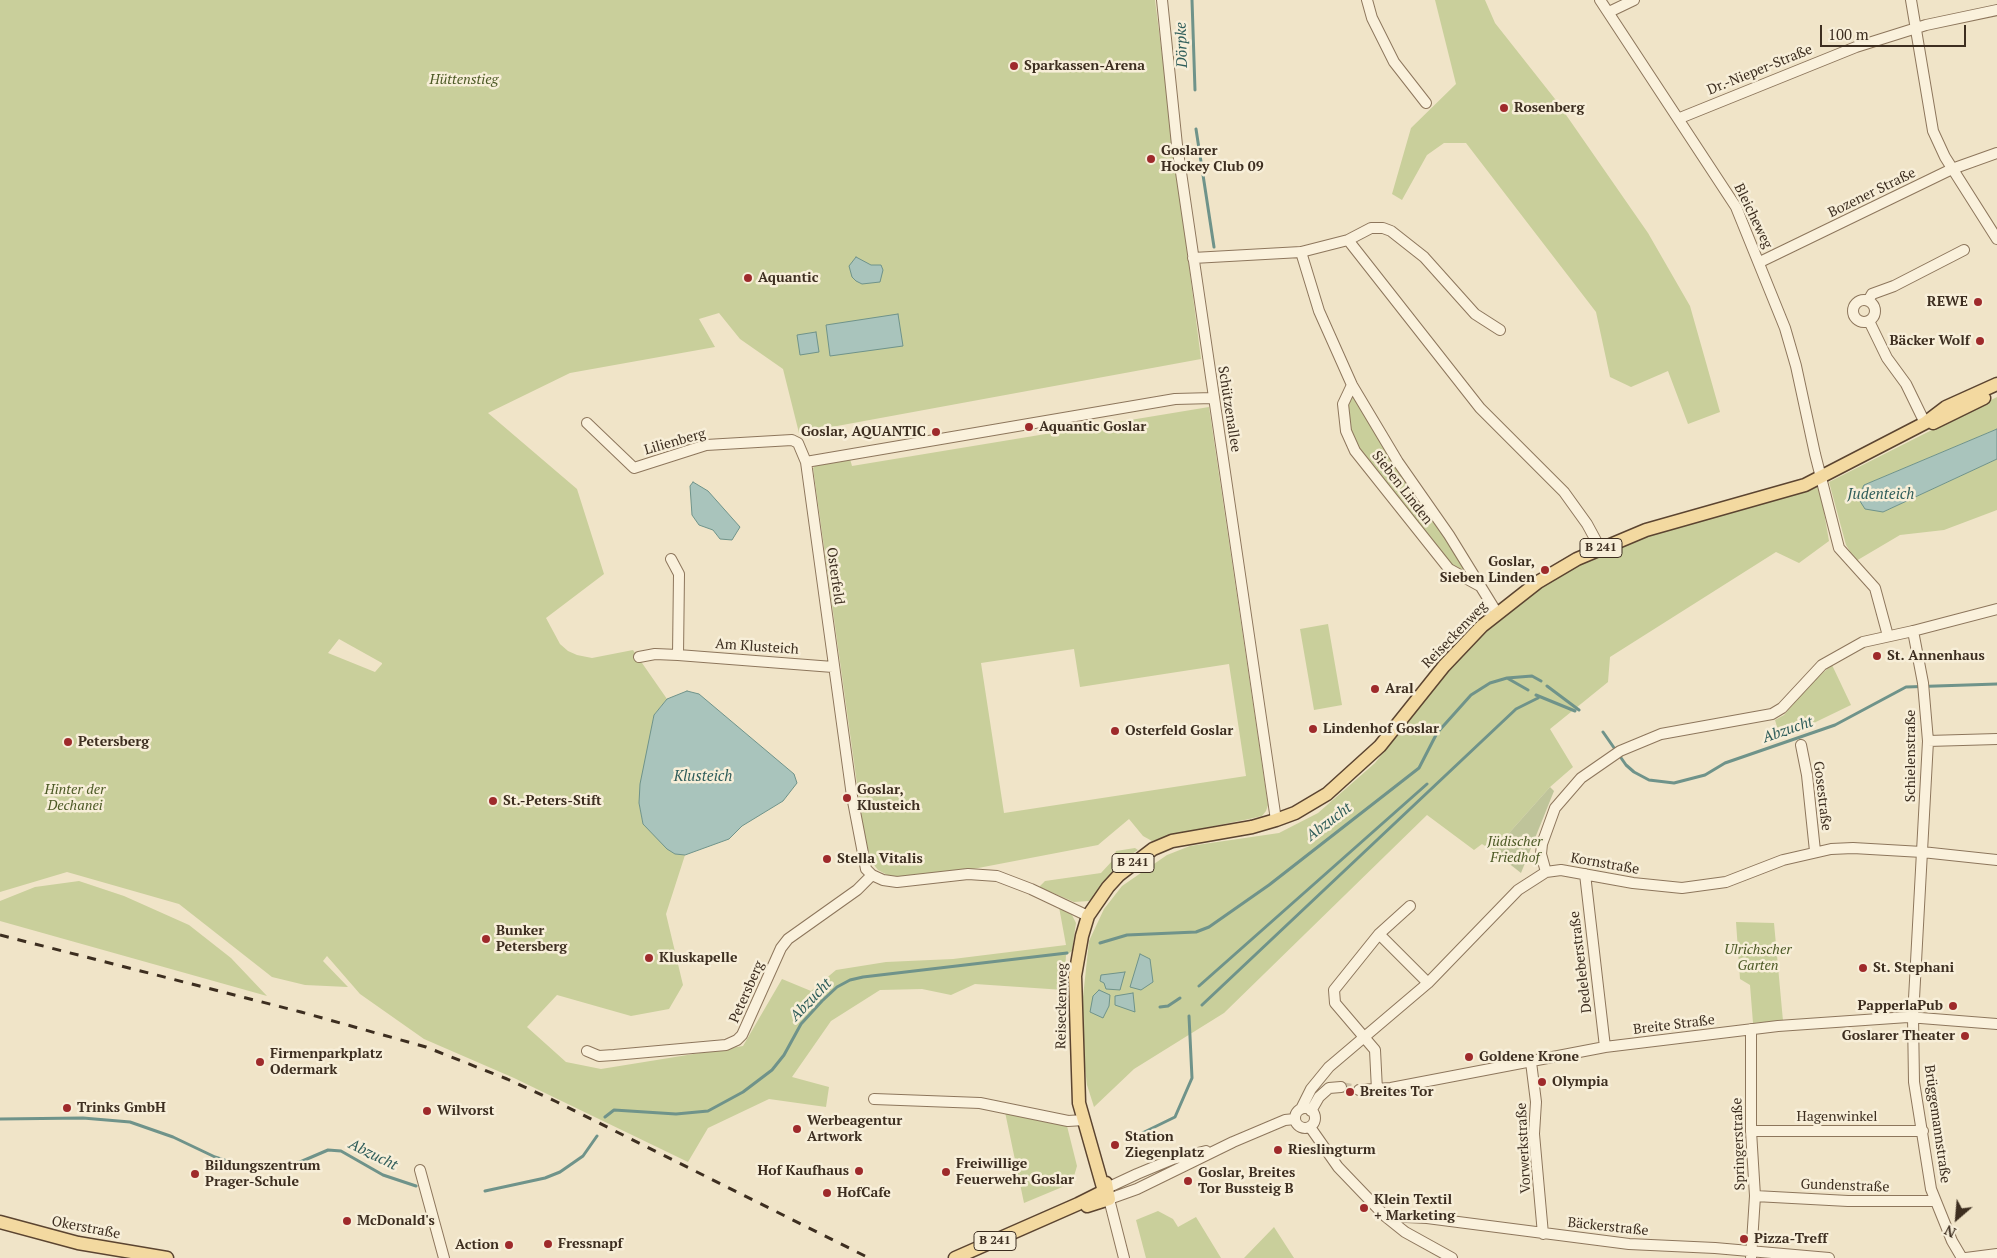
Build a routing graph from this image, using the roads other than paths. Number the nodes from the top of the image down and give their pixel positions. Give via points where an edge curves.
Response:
1 (1162, 0) edge
2 (1367, 0) edge
3 (1600, 0) edge
4 (1634, 0) edge
5 (1911, 0) edge
6 (1997, 10) edge
7 (1609, 12) junction
8 (1915, 28) junction
9 (1426, 103) dead end
10 (1680, 118) junction
11 (1997, 153) edge
12 (1952, 169) junction
13 (1997, 239) edge
14 (1348, 240) junction
15 (1964, 250) dead end
16 (1301, 252) junction
17 (1193, 258) junction
18 (1760, 262) junction
19 (1868, 300) junction
20 (1869, 321) junction
21 (1500, 330) dead end
22 (1997, 384) edge
23 (1352, 385) junction
24 (1997, 392) edge
25 (1213, 398) junction
26 (587, 423) dead end
27 (1925, 423) junction
28 (806, 462) junction
29 (1820, 475) junction
30 (1600, 548) junction
31 (670, 560) dead end
32 (1480, 586) junction
33 (1997, 609) edge
34 (1496, 614) junction
35 (1913, 632) junction
36 (1888, 636) junction
37 (678, 655) junction
38 (639, 657) dead end
39 (833, 667) junction
40 (1997, 740) edge
41 (1928, 741) junction
42 (1801, 745) dead end
43 (1276, 820) junction
44 (1815, 851) junction
45 (1922, 852) junction
46 (1997, 860) edge
47 (1546, 872) junction
48 (1585, 874) junction
49 (872, 875) junction
50 (1410, 906) dead end
51 (1091, 911) junction
52 (1380, 934) junction
53 (1428, 983) junction
54 (1913, 1017) junction
55 (1997, 1024) edge
56 (1751, 1029) junction
57 (1365, 1038) junction
58 (1605, 1047) junction
59 (587, 1051) dead end
60 (1531, 1062) junction
61 (1341, 1087) tunnel mouth
62 (1358, 1090) tunnel mouth
63 (1377, 1090) junction
64 (874, 1099) dead end
65 (1306, 1110) junction
66 (1295, 1119) junction
67 (1084, 1120) junction
68 (1310, 1127) junction
69 (1751, 1131) junction
70 (1923, 1131) junction
71 (420, 1170) dead end
72 (1106, 1194) junction
73 (1755, 1196) junction
74 (1935, 1201) junction
75 (1385, 1216) junction
76 (0, 1222) edge
77 (1543, 1234) junction
78 (1997, 1254) edge
79 (1752, 1255) edge
80 (167, 1258) edge
81 (444, 1258) edge
82 (955, 1258) edge
83 (968, 1258) edge
84 (1123, 1258) edge
85 (1452, 1258) edge
86 (1829, 1258) edge
87 (1962, 1258) edge
88 (1966, 1258) edge

1 - 17 street, Schützenallee
2 - 9 street via 1372,18 1394,62
3 - 7 street, Bleicheweg
4 - 7 street
5 - 8 street
6 - 8 street, Dr.-Nieper-Straße
7 - 10 street, Bleicheweg
8 - 10 street, Dr.-Nieper-Straße via 1856,47
8 - 12 street via 1933,131
10 - 18 street, Bleicheweg via 1730,196
11 - 12 street, Bozener Straße
12 - 13 street
12 - 18 street, Bozener Straße
14 - 16 street
14 - 21 street via 1371,228 1392,232 1424,257 1475,314
14 - 30 street via 1480,408 1564,492 1588,524
15 - 19 street via 1872,294
16 - 17 street
16 - 23 street, Sieben Linden via 1319,311
17 - 25 street, Schützenallee
18 - 29 street, Bleicheweg via 1796,366
19 - 20 street via 1876,310
19 - 20 street via 1858,301 1852,312 1860,322
20 - 27 street
22 - 27 main road, B 241 via 1946,407
23 - 32 street, Sieben Linden via 1398,462
23 - 32 street, Sieben Linden via 1343,404 1346,431 1355,451 1449,569
24 - 27 main road, B 241 via 1935,423
25 - 28 street via 1175,399
25 - 43 street, Schützenallee
26 - 28 street, Lilienberg via 634,468 706,445 792,440 802,448
27 - 29 main road, B 241
28 - 39 street, Osterfeld
29 - 30 main road, Reiseckenweg / B 241 via 1778,492 1646,530
29 - 36 street, Bleicheweg via 1839,548 1875,588
30 - 34 main road, Reiseckenweg / B 241 via 1550,574
31 - 37 street via 679,574
32 - 34 street, Sieben Linden
33 - 35 street
34 - 43 main road, Reiseckenweg / B 241 via 1448,662 1380,746 1355,770 1317,800
35 - 36 street
35 - 41 street, Schielenstraße via 1924,686
36 - 47 street via 1862,642 1822,665 1782,708 1772,714 1660,734 1610,756 1581,778 1555,808 1542,844
37 - 38 street, Am Klusteich
37 - 39 street, Am Klusteich
39 - 49 street, Osterfeld via 862,858
40 - 41 street
41 - 45 street, Schielenstraße
42 - 44 street, Gosestraße
43 - 51 main road, Reiseckenweg / B 241 via 1172,841 1145,854 1112,882
44 - 45 street, Kornstraße via 1852,848
44 - 48 street, Kornstraße via 1726,882 1700,887 1661,887
45 - 46 street, Kornstraße
45 - 54 street, Schielenstraße
47 - 48 street, Kornstraße via 1561,870
47 - 53 street via 1518,890
48 - 58 street, Dedeleberstraße
49 - 51 street via 897,882 968,874 997,876
49 - 59 street, Petersberg via 857,890 788,939 742,1035 732,1043 599,1056
50 - 52 street
51 - 67 main road, Reiseckenweg / B 241 via 1082,936 1075,976 1078,1080 1082,1087
52 - 53 street
52 - 57 street via 1334,990 1335,1003
53 - 57 street
54 - 55 street, Breite Straße
54 - 56 street, Breite Straße
54 - 70 street, Brüggemannstraße via 1914,1082
56 - 58 street, Breite Straße
56 - 69 street, Springerstraße
57 - 63 street via 1375,1050
57 - 65 street via 1329,1067 1311,1090
58 - 60 street, Breite Straße
60 - 63 street, Breite Straße
60 - 77 street, Vorwerkstraße
61 - 65 street via 1329,1088
62 - 63 street, Breite Straße
64 - 67 street via 980,1102 1068,1121
65 - 66 street
65 - 68 street via 1315,1119
66 - 68 street via 1300,1126
66 - 72 street via 1285,1120 1221,1147 1173,1159
67 - 72 main road, Reiseckenweg / B 241 via 1094,1151 1102,1163
68 - 75 street via 1338,1167
69 - 70 street, Hagenwinkel
69 - 73 street, Springerstraße
70 - 74 street, Brüggemannstraße
71 - 81 street
72 - 82 main road, B 241
72 - 83 main road, B 241
72 - 84 street via 1109,1224
73 - 74 street, Gundenstraße
73 - 79 street, Springerstraße
74 - 87 street, Brüggemannstraße
75 - 77 street, Bäckerstraße via 1427,1218
75 - 85 street via 1405,1232
76 - 80 main road, Okerstraße via 78,1243
77 - 79 street, Bäckerstraße
78 - 88 street
79 - 86 street, Bäckerstraße

